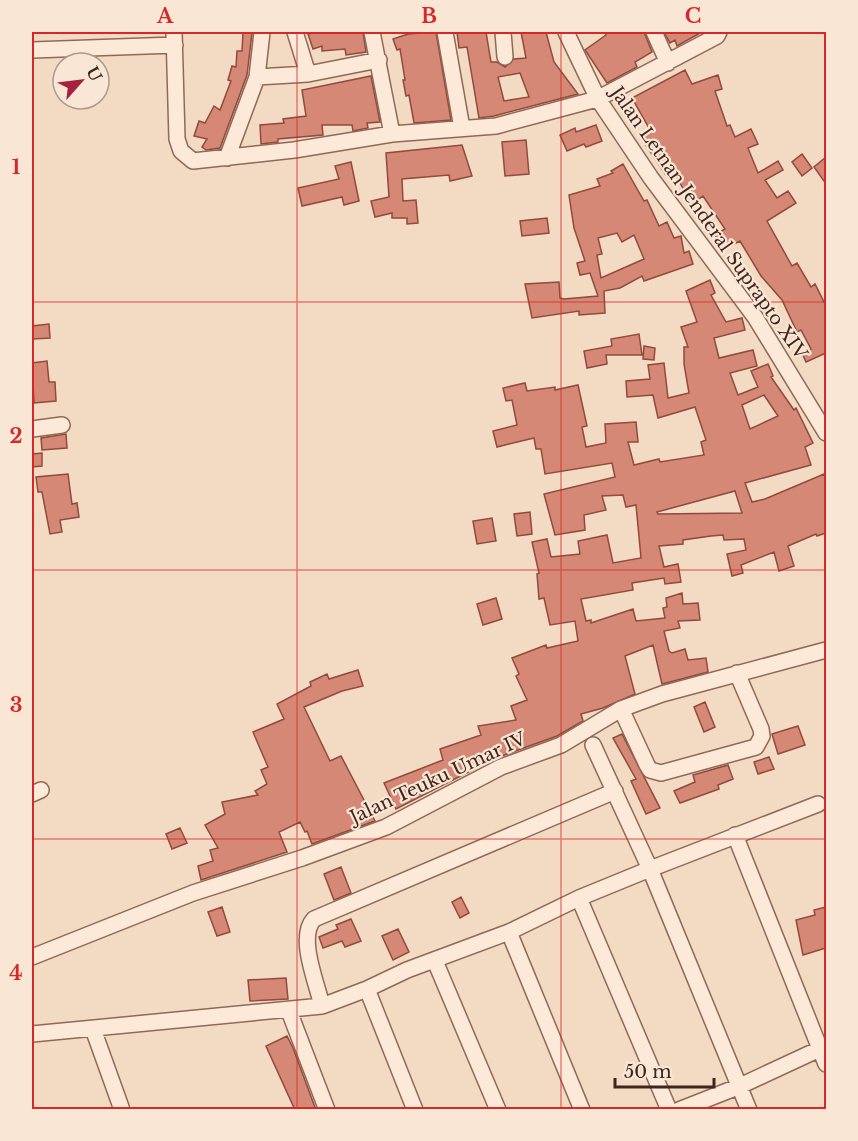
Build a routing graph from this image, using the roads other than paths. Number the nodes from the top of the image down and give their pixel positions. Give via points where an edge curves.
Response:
1 (262, 32) edge
2 (295, 32) edge
3 (372, 32) edge
4 (445, 32) edge
5 (503, 32) edge
6 (566, 32) edge
7 (654, 32) edge
8 (719, 32) edge
9 (174, 38) edge
10 (32, 50) edge
11 (505, 57) dead end
12 (379, 60) junction
13 (668, 63) junction
14 (308, 74) junction
15 (257, 77) junction
16 (598, 99) junction
17 (462, 128) junction
18 (392, 134) junction
19 (226, 158) junction
20 (62, 425) dead end
21 (32, 429) edge
22 (826, 433) edge
23 (826, 650) edge
24 (737, 673) junction
25 (621, 709) junction
26 (593, 745) dead end
27 (615, 791) junction
28 (818, 804) dead end
29 (735, 834) junction
30 (650, 869) junction
31 (579, 898) junction
32 (509, 932) junction
33 (32, 957) edge
34 (435, 961) junction
35 (367, 989) junction
36 (322, 1006) junction
37 (289, 1011) junction
38 (93, 1029) junction
39 (32, 1034) edge
40 (823, 1047) edge
41 (826, 1064) edge
42 (740, 1086) junction
43 (121, 1107) dead end
44 (327, 1110) edge
45 (415, 1110) edge
46 (498, 1110) edge
47 (582, 1110) edge
48 (669, 1110) edge
49 (679, 1110) edge
50 (749, 1110) edge

1 - 15 street
2 - 14 street
3 - 12 street
4 - 17 street
5 - 11 street
6 - 16 street, Jalan Letnan Jenderal Suprapto XIV
7 - 13 street
8 - 13 street
9 - 10 street
9 - 19 street via 177,139 181,152 193,161
12 - 14 street
12 - 18 street
13 - 16 street
14 - 15 street
15 - 19 street
16 - 17 street via 496,126
16 - 22 street, Jalan Letnan Jenderal Suprapto XIV via 651,178 755,317
17 - 18 street
18 - 19 street
20 - 21 street
23 - 24 street, Jalan Teuku Umar IV
24 - 25 street, Jalan Teuku Umar IV
24 - 25 street via 761,729 756,747 654,772
25 - 33 street, Jalan Teuku Umar IV via 561,745 501,767 386,827 194,893
26 - 27 street
27 - 30 street
27 - 36 street via 314,919 306,932 307,943
28 - 29 street
29 - 30 street
29 - 40 street
30 - 31 street
30 - 42 street
31 - 32 street
31 - 48 street
32 - 34 street
32 - 47 street
34 - 35 street
34 - 46 street
35 - 36 street
35 - 45 street
36 - 37 street
37 - 38 street
37 - 44 street
38 - 39 street
38 - 43 street
40 - 41 street
40 - 42 street
42 - 49 street
42 - 50 street

